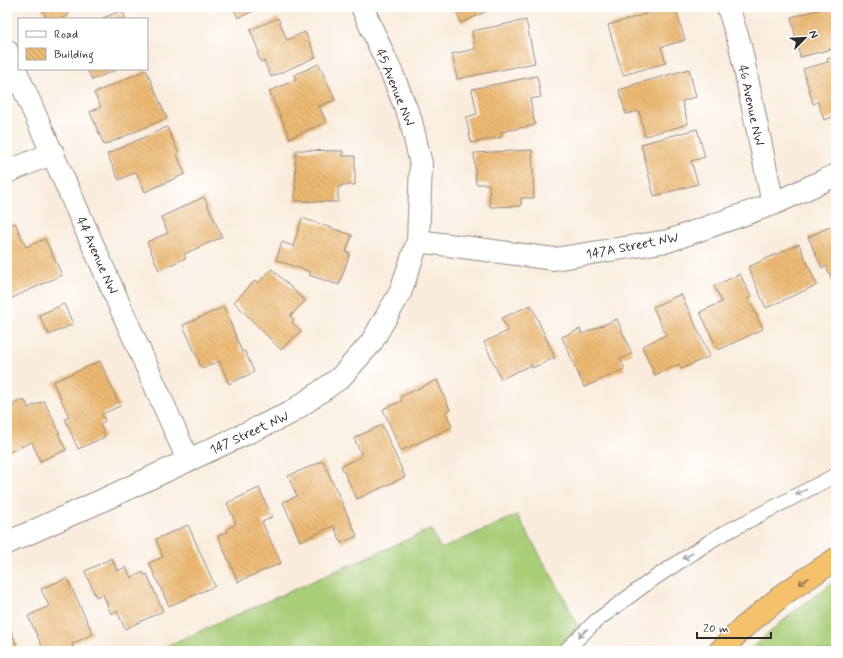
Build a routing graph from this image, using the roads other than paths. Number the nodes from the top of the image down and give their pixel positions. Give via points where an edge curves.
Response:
1 (362, 7) edge
2 (728, 7) edge
3 (7, 51) edge
4 (53, 153) junction
5 (7, 172) edge
6 (836, 175) edge
7 (773, 204) junction
8 (418, 241) junction
9 (188, 460) junction
10 (836, 475) edge
11 (7, 543) edge
12 (836, 559) edge
13 (565, 651) edge
14 (720, 651) edge

1 - 8 street, 45 Avenue NW via 411,121 421,164
2 - 7 street, 46 Avenue NW via 740,45
3 - 4 street, 44 Avenue NW
4 - 5 street
4 - 9 street, 44 Avenue NW
6 - 7 street, 147A Street NW
7 - 8 street, 147A Street NW via 668,241 554,259
8 - 9 street, 147 Street NW via 400,293 370,343 340,378 290,413
9 - 11 street, 147 Street NW
10 -> 13 lane via 717,536 596,621
12 -> 14 highway via 785,593

